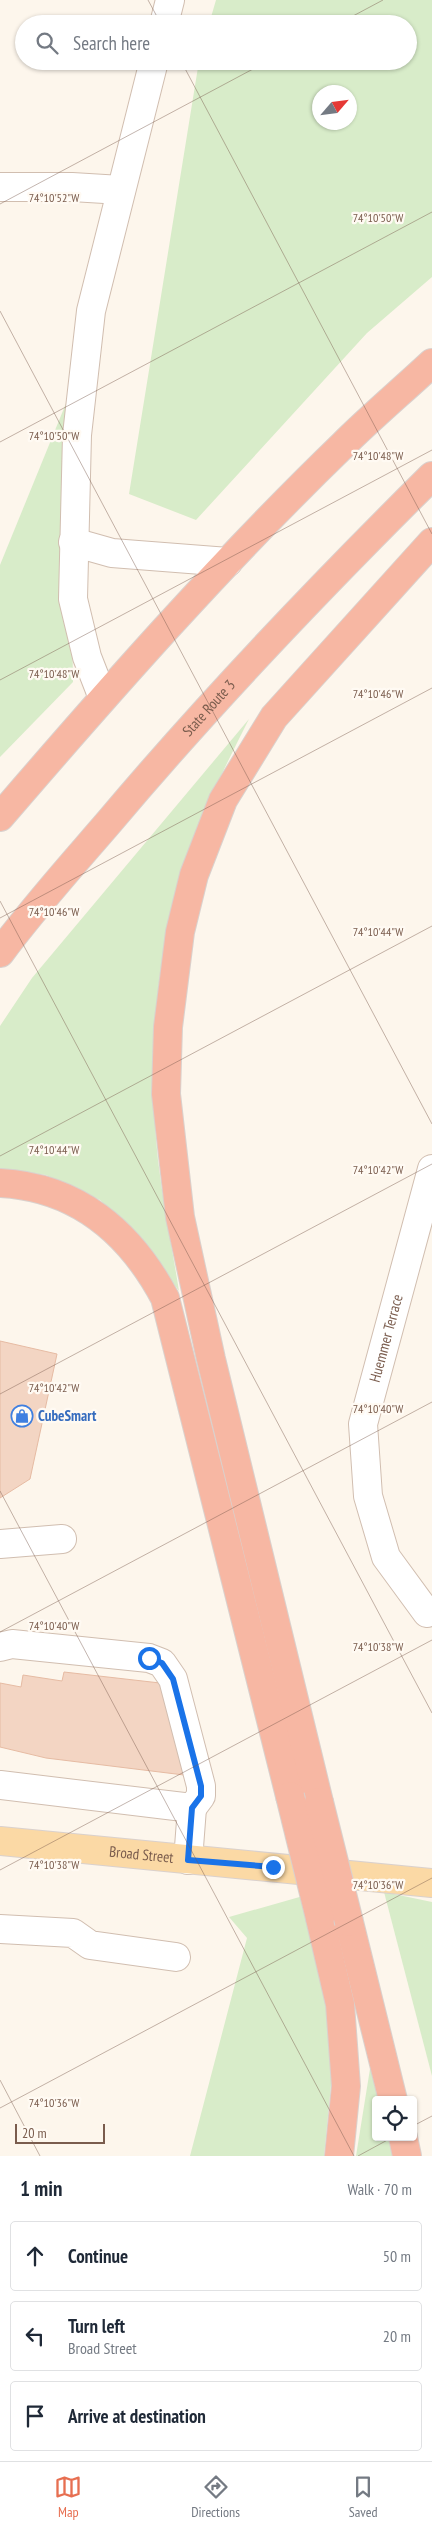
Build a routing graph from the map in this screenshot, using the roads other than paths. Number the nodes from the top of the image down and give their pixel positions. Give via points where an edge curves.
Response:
1 (170, 0) edge
2 (166, 15) edge
3 (152, 70) edge
4 (0, 187) edge
5 (121, 190) junction
6 (432, 364) edge
7 (432, 476) edge
8 (73, 542) junction
9 (432, 542) edge
10 (228, 562) junction
11 (103, 698) junction
12 (0, 817) edge
13 (0, 953) edge
14 (432, 1169) edge
15 (0, 1183) edge
16 (62, 1539) dead end
17 (0, 1544) edge
18 (427, 1613) dead end
19 (0, 1647) edge
20 (0, 1785) edge
21 (192, 1808) junction
22 (0, 1841) edge
23 (188, 1860) junction
24 (432, 1883) edge
25 (0, 1929) edge
26 (176, 1957) dead end
27 (393, 2096) edge
28 (404, 2141) edge
29 (338, 2156) edge
30 (408, 2156) edge

1 - 2 street
3 - 5 street
4 - 5 street via 72,186
5 - 8 street via 91,311 76,435
6 - 10 highway via 344,443
7 - 13 highway, State Route 3 via 330,578 166,754
8 - 10 street via 112,553
8 - 11 street via 73,599 87,657
9 - 27 highway, bridge via 274,717 223,800 194,875 180,932 168,1027 166,1094 180,1217 211,1358
10 - 11 highway
11 - 12 highway
14 - 18 street, Huemmer Terrace via 362,1424 368,1496 386,1557
15 - 29 highway, bridge via 42,1188 65,1196 106,1220 139,1256 165,1298 340,2004 346,2086
16 - 17 street
19 - 21 street via 12,1644 149,1658 162,1663 173,1679 201,1786 201,1796
20 - 21 street
21 - 23 street
22 - 23 main road, Broad Street
23 - 24 main road, Broad Street
25 - 26 street via 73,1933 90,1945
28 - 30 highway

